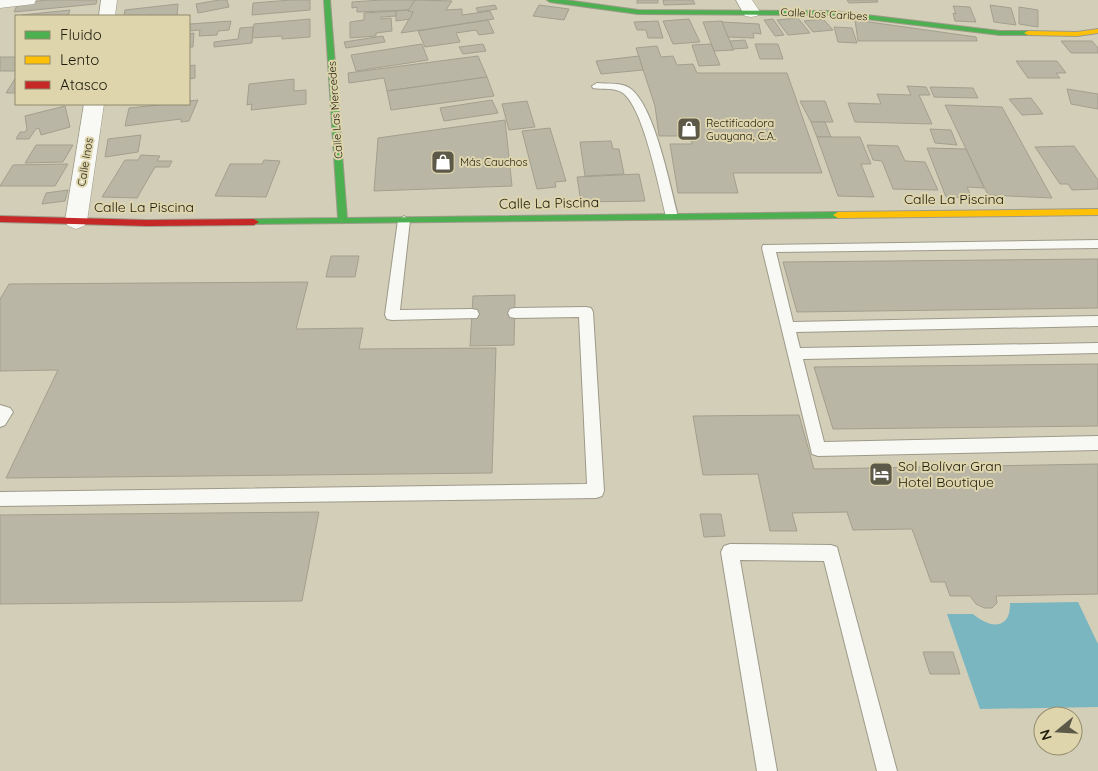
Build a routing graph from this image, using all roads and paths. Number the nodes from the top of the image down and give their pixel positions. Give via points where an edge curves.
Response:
1 (28, 0) edge
2 (109, 0) edge
3 (327, 0) edge
4 (550, 0) edge
5 (0, 3) edge
6 (747, 6) edge
7 (107, 15) edge
8 (1098, 31) edge
9 (597, 86) dead end
10 (94, 105) edge
11 (1098, 212) edge
12 (672, 216) junction
13 (0, 219) edge
14 (404, 220) junction
15 (76, 221) junction
16 (343, 221) junction
17 (1098, 244) edge
18 (515, 313) dead end
19 (472, 314) dead end
20 (1098, 322) edge
21 (788, 327) junction
22 (1098, 348) edge
23 (794, 354) junction
24 (0, 411) edge
25 (0, 421) edge
26 (1098, 443) edge
27 (0, 499) edge
28 (767, 771) edge
29 (887, 771) edge

1 - 5 street
2 - 7 street
3 - 16 street, Calle Las Mercedes
4 - 6 street, Calle Los Caribes via 638,12
6 - 8 street, Calle Los Caribes via 1000,33 1077,34
9 - 12 lane via 622,89 638,102
10 - 15 street, Calle Inos
11 - 12 street, Calle La Piscina
12 - 14 street, Calle La Piscina
13 - 15 street, Calle La Piscina
14 - 16 street, Calle La Piscina
14 - 19 lane via 392,315
15 - 16 street, Calle La Piscina
17 - 21 lane via 768,248
18 - 27 lane via 586,312 596,491
20 - 21 lane
21 - 23 lane
22 - 23 lane
23 - 26 lane via 818,449
24 - 25 lane via 5,412
28 - 29 lane via 730,552 831,553

